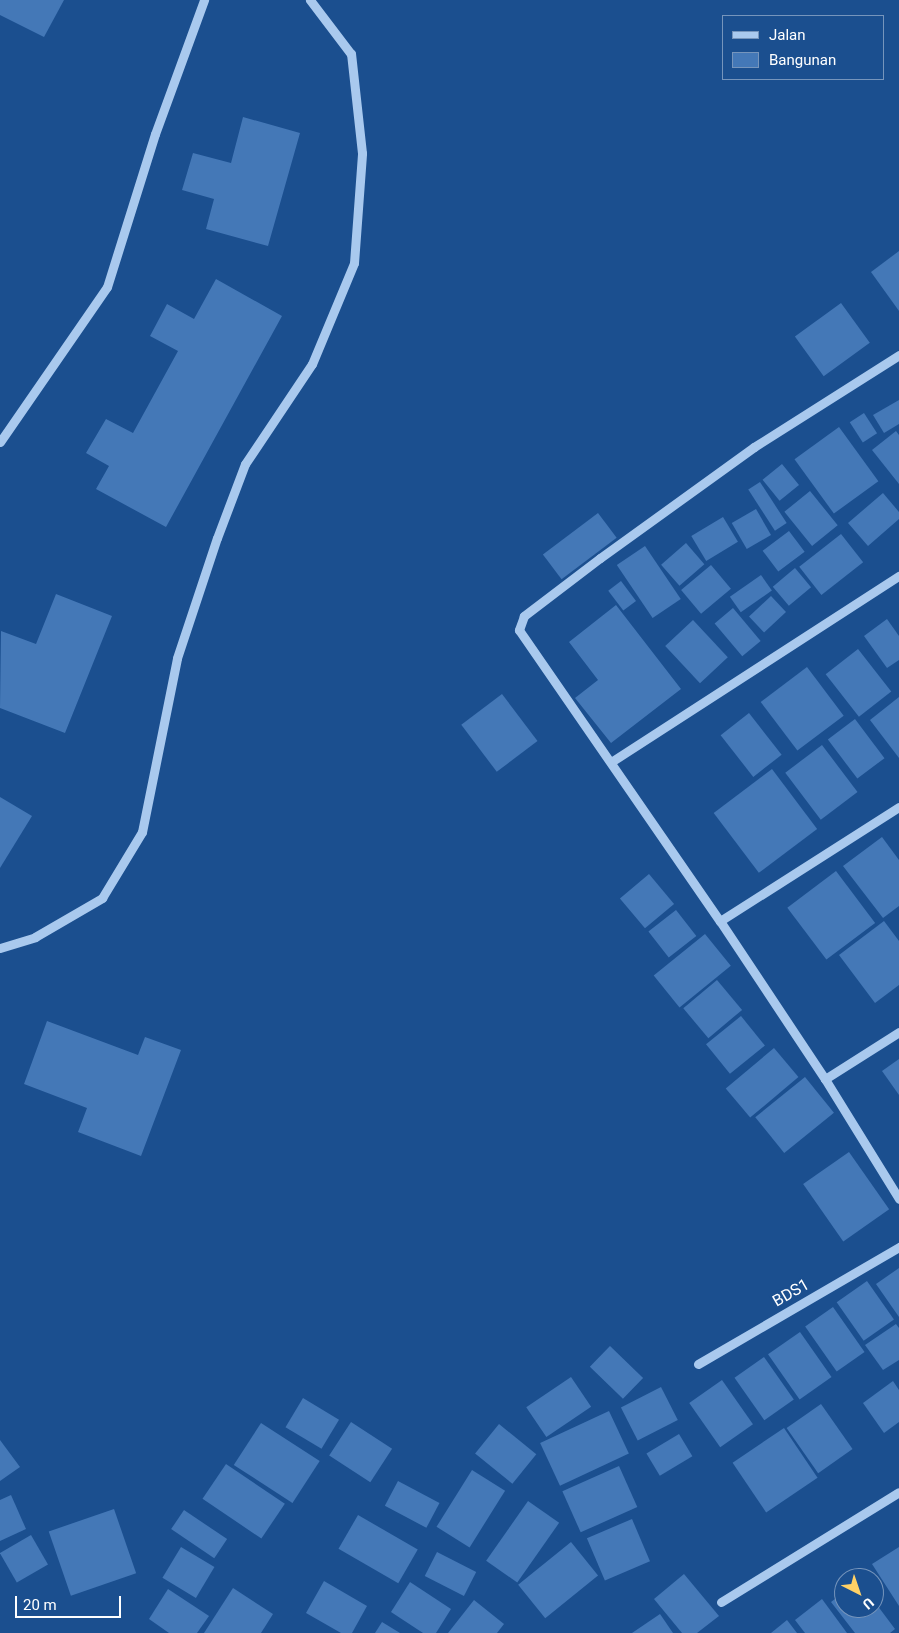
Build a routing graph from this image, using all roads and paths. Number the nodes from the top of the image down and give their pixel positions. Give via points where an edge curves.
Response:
1 (204, 0) edge
2 (310, 0) edge
3 (899, 355) edge
4 (0, 442) edge
5 (899, 576) edge
6 (611, 762) junction
7 (899, 807) edge
8 (720, 921) junction
9 (0, 948) edge
10 (899, 1032) edge
11 (825, 1079) junction
12 (899, 1199) edge
13 (899, 1247) edge
14 (698, 1364) dead end
15 (899, 1492) edge
16 (721, 1602) dead end

1 - 4 street via 156,134 107,287
2 - 9 street via 350,54 362,153 354,263 312,364 245,464 217,538 177,658 142,832 102,898 35,937
3 - 6 street via 754,447 524,616 519,630
5 - 6 street
6 - 8 street
7 - 8 street
8 - 11 street
10 - 11 street
11 - 12 street
13 - 14 street, BDS1
15 - 16 street

